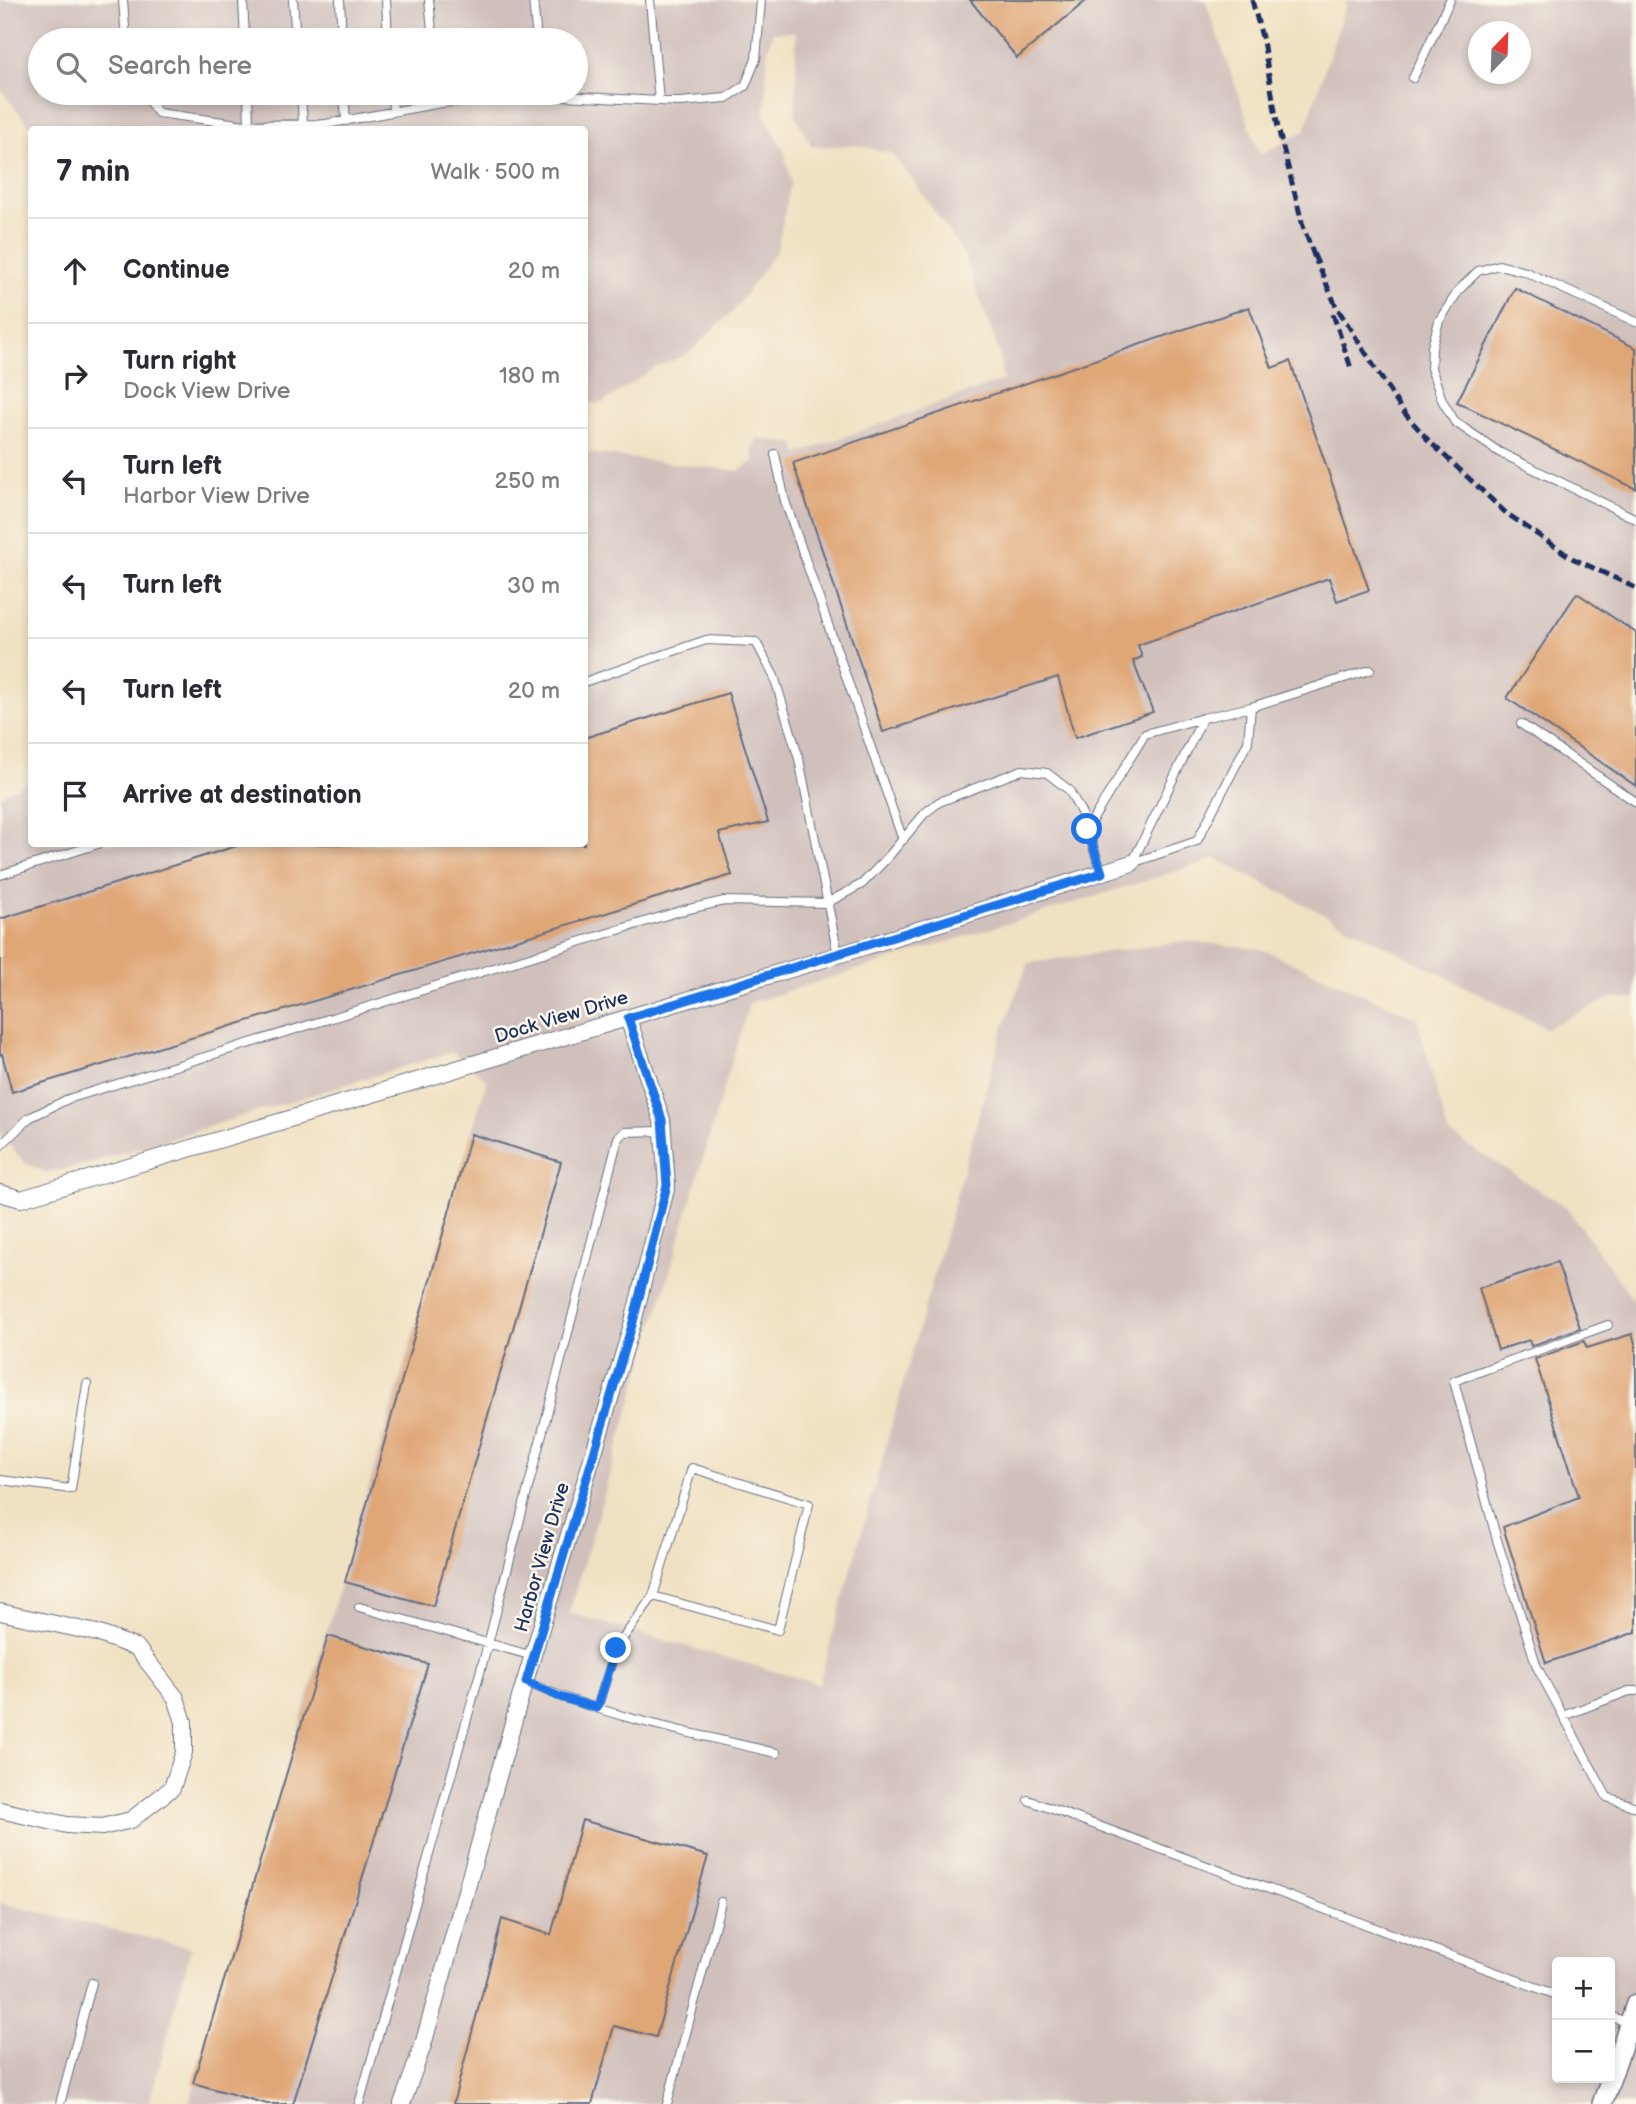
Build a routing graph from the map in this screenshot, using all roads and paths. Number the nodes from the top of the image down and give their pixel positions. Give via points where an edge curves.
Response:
1 (123, 0) edge
2 (243, 0) edge
3 (293, 0) edge
4 (340, 0) edge
5 (386, 0) edge
6 (429, 0) edge
7 (533, 0) edge
8 (650, 0) edge
9 (761, 0) edge
10 (1450, 0) edge
11 (124, 28) edge
12 (244, 28) edge
13 (295, 28) edge
14 (341, 28) edge
15 (387, 28) edge
16 (432, 28) edge
17 (536, 28) edge
18 (1413, 78) dead end
19 (588, 97) edge
20 (659, 101) junction
21 (152, 105) edge
22 (248, 105) edge
23 (301, 105) edge
24 (345, 105) edge
25 (393, 105) edge
26 (430, 105) edge
27 (393, 112) junction
28 (346, 121) junction
29 (303, 124) junction
30 (249, 125) junction
31 (1636, 322) edge
32 (775, 454) dead end
33 (1636, 519) edge
34 (1370, 670) dead end
35 (588, 681) edge
36 (1251, 707) junction
37 (1203, 718) junction
38 (1521, 724) dead end
39 (1636, 802) edge
40 (1087, 829) junction
41 (902, 840) junction
42 (89, 847) edge
43 (1132, 863) junction
44 (1102, 873) junction
45 (0, 875) edge
46 (827, 903) junction
47 (838, 955) junction
48 (628, 1018) junction
49 (663, 1131) junction
50 (0, 1146) edge
51 (0, 1193) edge
52 (1608, 1325) dead end
53 (87, 1384) dead end
54 (0, 1480) edge
55 (653, 1596) junction
56 (359, 1607) dead end
57 (0, 1612) edge
58 (488, 1644) junction
59 (533, 1656) junction
60 (526, 1682) junction
61 (1636, 1691) edge
62 (597, 1708) junction
63 (1563, 1716) junction
64 (776, 1753) dead end
65 (1028, 1800) dead end
66 (1636, 1807) edge
67 (0, 1810) edge
68 (721, 1902) dead end
69 (92, 1983) dead end
70 (1552, 1994) edge
71 (1636, 2004) edge
72 (1614, 2020) edge
73 (1630, 2036) edge
74 (60, 2104) edge
75 (359, 2104) edge
76 (402, 2104) edge
77 (667, 2104) edge
78 (1602, 2104) edge

1 - 11 lane
2 - 12 lane
3 - 13 lane
4 - 14 lane
5 - 15 lane
6 - 16 lane
7 - 17 lane
8 - 20 lane
9 - 20 lane via 756,59 745,86 726,98
10 - 18 lane
19 - 20 lane
21 - 30 lane via 158,113
22 - 30 lane
23 - 29 lane
24 - 28 lane
25 - 27 lane
26 - 27 lane
27 - 28 lane
28 - 29 lane
29 - 30 lane
31 - 33 lane via 1526,272 1499,265 1478,271 1459,290 1439,321 1431,368 1455,422 1499,452
32 - 41 lane via 786,501
34 - 36 lane
35 - 46 lane via 706,640 756,642 774,676 799,759
36 - 37 lane
36 - 43 lane via 1248,742 1197,841
37 - 40 lane via 1145,734
37 - 43 lane
38 - 39 lane
40 - 41 lane via 1069,790 1047,773 1022,771 939,802
40 - 44 lane
41 - 46 lane via 862,884
42 - 45 lane
43 - 44 street, Dock View Drive
44 - 47 street, Dock View Drive
46 - 47 lane
46 - 50 lane via 724,901 680,911 68,1098 29,1118
47 - 48 street, Dock View Drive
48 - 49 street, Harbor View Drive
48 - 51 street, Dock View Drive via 21,1199
49 - 58 lane via 624,1132 618,1138
49 - 59 street, Harbor View Drive via 667,1185 633,1322
52 - 63 lane via 1454,1381 1537,1667
53 - 54 lane via 71,1489
55 - 55 lane via 692,1468 808,1504 778,1630
55 - 62 lane via 616,1648
56 - 58 lane
57 - 67 street via 97,1633 137,1648 176,1698 184,1723 184,1752 172,1788 131,1820 102,1827 67,1825
58 - 59 lane
58 - 75 lane
59 - 60 street, Harbor View Drive
60 - 62 lane
60 - 76 street, Harbor View Drive via 423,2045
61 - 63 lane
62 - 64 lane
63 - 66 lane via 1607,1797
65 - 70 lane
68 - 77 lane
69 - 74 lane
71 - 73 street
72 - 73 lane
73 - 78 street

